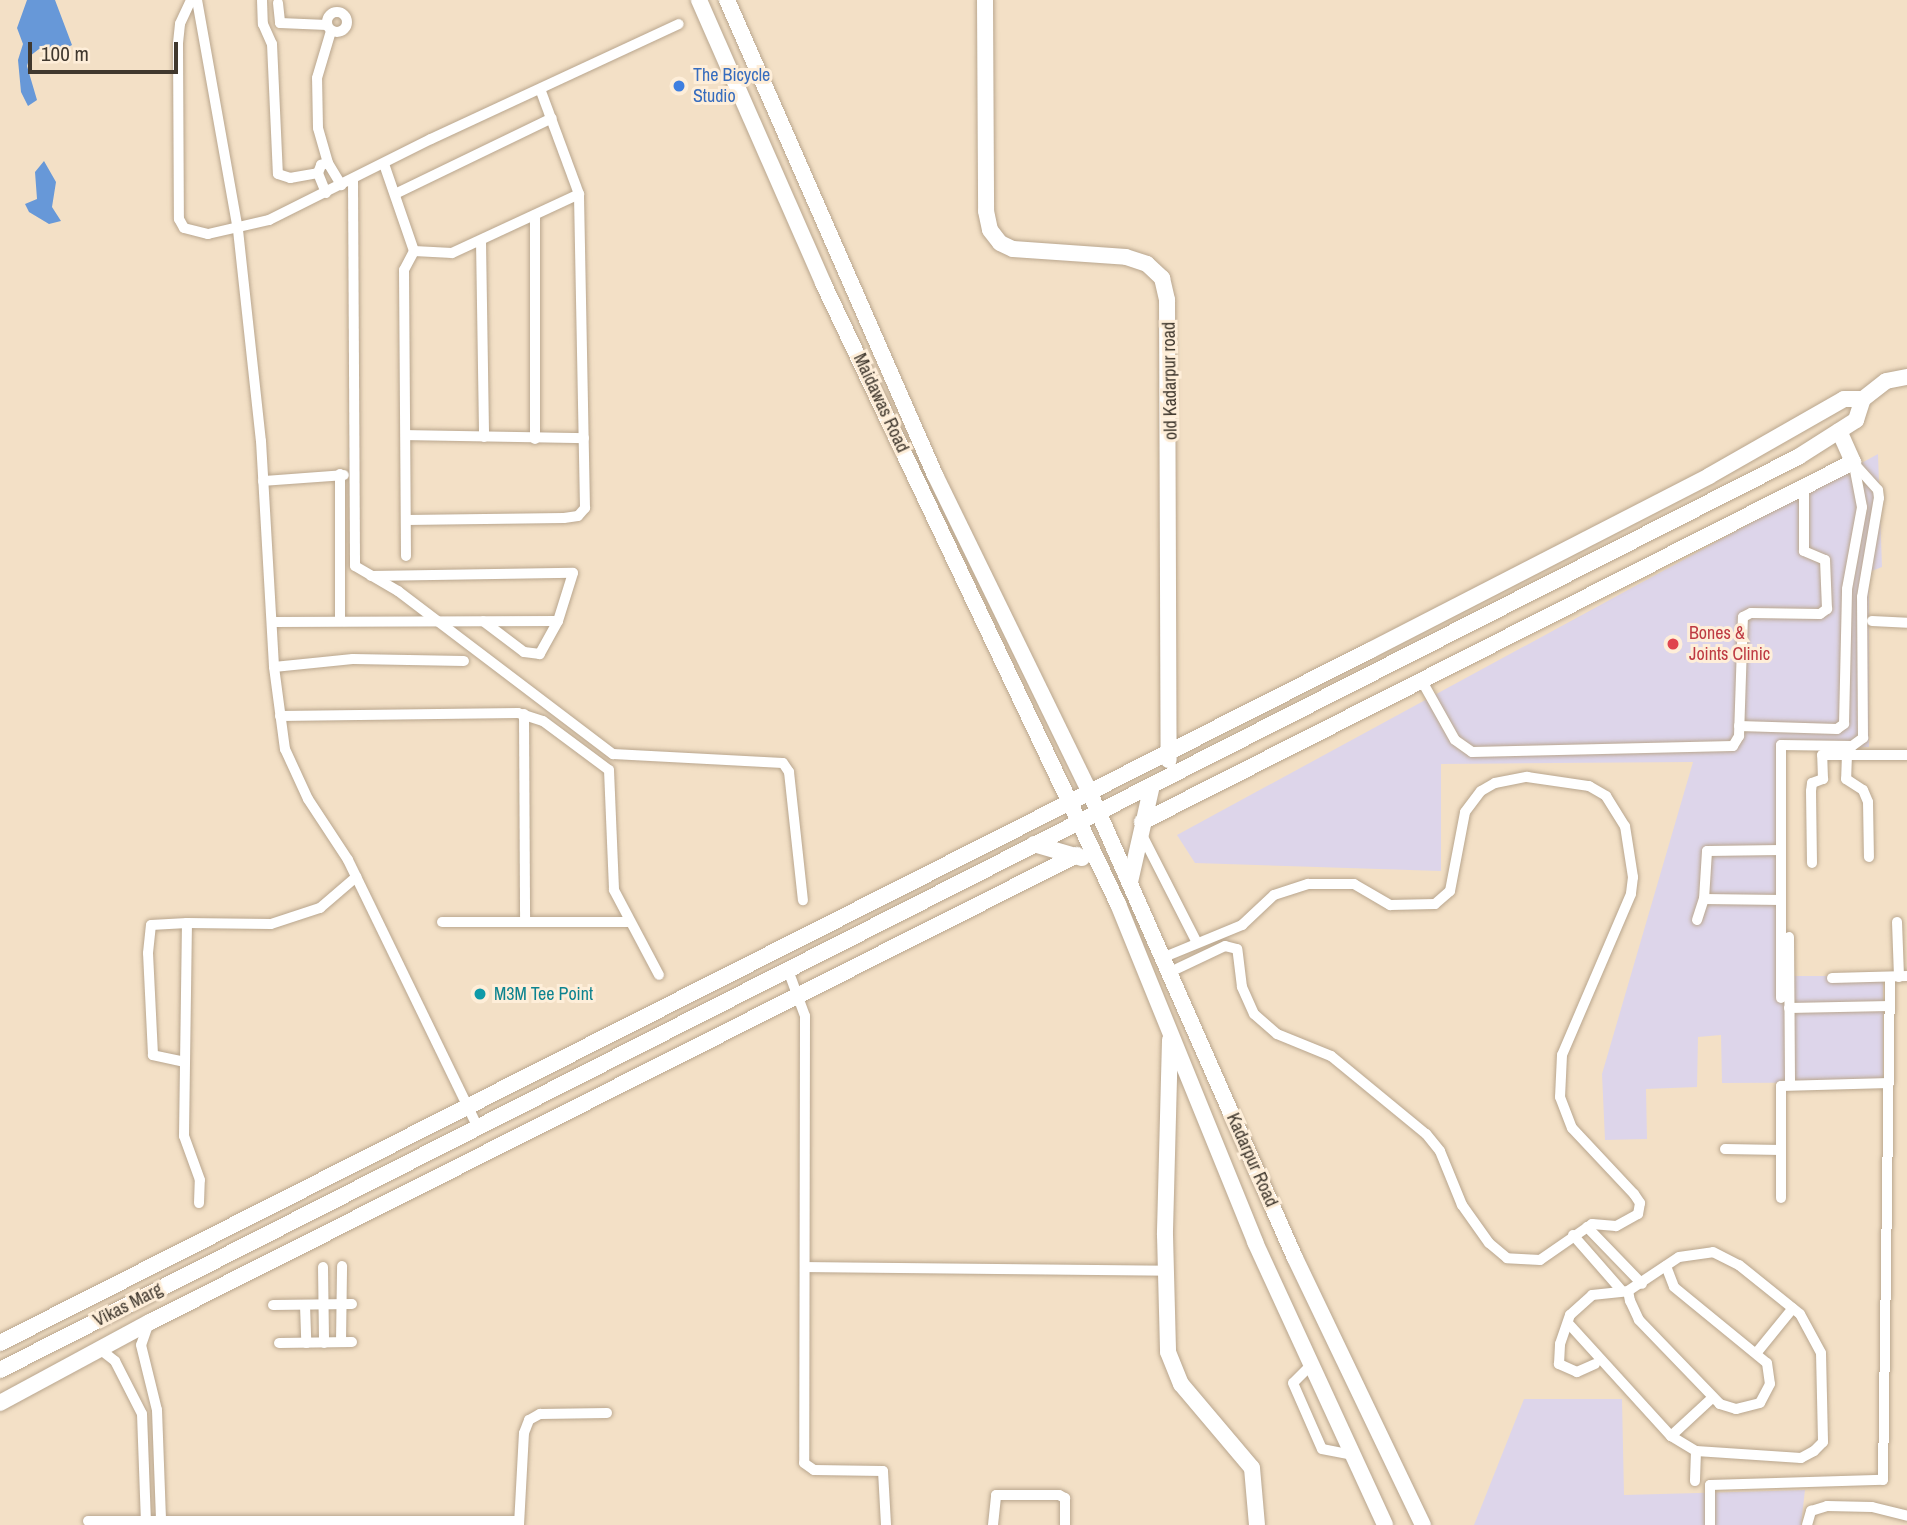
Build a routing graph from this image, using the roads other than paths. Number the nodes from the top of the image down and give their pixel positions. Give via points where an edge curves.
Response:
1 (191, 0) edge
2 (197, 0) edge
3 (262, 0) edge
4 (336, 0) edge
5 (699, 0) edge
6 (727, 0) edge
7 (985, 0) edge
8 (278, 3) dead end
9 (338, 12) junction
10 (680, 24) dead end
11 (329, 28) junction
12 (541, 91) junction
13 (552, 118) junction
14 (328, 163) junction
15 (384, 164) junction
16 (318, 173) junction
17 (354, 179) junction
18 (341, 185) junction
19 (326, 193) junction
20 (395, 194) junction
21 (579, 194) junction
22 (535, 215) junction
23 (238, 230) junction
24 (481, 241) junction
25 (414, 251) junction
26 (1907, 377) edge
27 (1863, 399) junction
28 (1839, 431) junction
29 (408, 435) junction
30 (484, 437) junction
31 (584, 438) junction
32 (535, 439) junction
33 (1853, 462) junction
34 (340, 474) junction
35 (354, 475) junction
36 (263, 481) junction
37 (1804, 488) junction
38 (406, 520) junction
39 (1621, 547) junction
40 (406, 555) dead end
41 (1598, 558) junction
42 (1635, 575) junction
43 (369, 576) junction
44 (1613, 586) junction
45 (1505, 606) junction
46 (340, 621) junction
47 (438, 621) junction
48 (483, 621) junction
49 (558, 621) junction
50 (1872, 621) dead end
51 (272, 622) junction
52 (1907, 623) edge
53 (1518, 635) junction
54 (464, 661) dead end
55 (274, 667) junction
56 (1423, 683) junction
57 (524, 714) junction
58 (280, 716) junction
59 (1739, 726) junction
60 (1168, 751) junction
61 (1847, 754) junction
62 (1907, 755) edge
63 (1169, 776) junction
64 (1152, 785) junction
65 (1089, 791) junction
66 (1070, 802) junction
67 (1098, 812) junction
68 (1079, 821) junction
69 (1141, 827) junction
70 (1034, 844) junction
71 (1781, 850) junction
72 (1077, 855) junction
73 (1869, 857) dead end
74 (1812, 863) dead end
75 (1104, 873) junction
76 (356, 877) junction
77 (1130, 882) junction
78 (1704, 899) junction
79 (803, 900) dead end
80 (1781, 900) junction
81 (1697, 920) dead end
82 (442, 922) dead end
83 (525, 922) junction
84 (630, 922) junction
85 (1897, 922) dead end
86 (187, 923) junction
87 (1789, 937) dead end
88 (1194, 944) junction
89 (1166, 965) junction
90 (788, 970) junction
91 (659, 975) dead end
92 (1899, 977) edge
93 (1832, 978) dead end
94 (801, 997) junction
95 (1781, 998) dead end
96 (1890, 1006) junction
97 (1789, 1008) junction
98 (1170, 1030) junction
99 (185, 1062) junction
100 (1889, 1083) junction
101 (1790, 1084) junction
102 (467, 1107) junction
103 (477, 1126) junction
104 (1725, 1149) dead end
105 (1781, 1150) junction
106 (1781, 1198) dead end
107 (199, 1203) dead end
108 (1587, 1227) junction
109 (1573, 1235) junction
110 (1295, 1258) junction
111 (342, 1266) dead end
112 (1666, 1266) junction
113 (323, 1267) dead end
114 (805, 1267) junction
115 (1165, 1272) junction
116 (1269, 1273) junction
117 (1642, 1284) junction
118 (1625, 1292) junction
119 (148, 1295) junction
120 (347, 1304) junction
121 (305, 1305) junction
122 (323, 1305) junction
123 (273, 1306) dead end
124 (1793, 1308) junction
125 (150, 1322) junction
126 (1568, 1322) junction
127 (75, 1333) junction
128 (0, 1343) edge
129 (279, 1343) dead end
130 (306, 1343) junction
131 (324, 1343) junction
132 (101, 1350) junction
133 (1758, 1352) junction
134 (1595, 1364) dead end
135 (1311, 1365) junction
136 (0, 1370) edge
137 (150, 1387) junction
138 (134, 1395) junction
139 (1712, 1399) junction
140 (0, 1403) edge
141 (607, 1413) dead end
142 (1671, 1436) junction
143 (1696, 1451) junction
144 (1353, 1455) junction
145 (1695, 1481) dead end
146 (1907, 1516) edge
147 (89, 1521) dead end
148 (146, 1521) junction
149 (161, 1521) junction
150 (344, 1522) edge
151 (519, 1523) edge
152 (886, 1525) edge
153 (993, 1525) edge
154 (1065, 1525) edge
155 (1257, 1525) edge
156 (1385, 1525) edge
157 (1423, 1525) edge
158 (1710, 1525) edge
159 (1807, 1525) edge

1 - 23 street via 180,23 178,44 179,219 184,228 201,233
2 - 23 street
3 - 16 street via 272,44 278,174 290,178
4 - 9 street
5 - 66 street, Maidawas Road via 823,283
6 - 65 street, Maidawas Road via 935,475
7 - 60 street, old Kadarpur road via 986,212 990,230 1000,243 1013,249 1126,257 1147,264 1162,278 1167,300
8 - 11 street via 280,23
9 - 11 street via 329,16
9 - 11 street via 346,18 346,28
10 - 12 street
11 - 14 street via 317,78 318,128
12 - 13 street
12 - 15 street
13 - 20 street
13 - 21 street
14 - 16 street via 321,165
14 - 18 street
15 - 17 street
15 - 20 street
16 - 19 street
17 - 18 street
17 - 35 street
18 - 19 street
19 - 23 street
20 - 25 street
21 - 22 street
21 - 31 street
22 - 24 street
22 - 32 street
23 - 36 street
24 - 25 street via 452,253
24 - 30 street
25 - 29 street via 404,270
26 - 27 street via 1886,381
27 - 28 street via 1856,421
27 - 60 street via 1844,399 1709,476
28 - 33 street
28 - 39 street, Vikas Marg
29 - 30 street
29 - 38 street
30 - 32 street
31 - 32 street
31 - 38 street via 587,499 578,516
33 - 37 street
33 - 59 street via 1862,507 1847,589 1844,724 1837,729
33 - 71 street via 1878,490 1879,498 1862,597 1865,732 1852,746 1781,745
34 - 35 street
34 - 36 street
34 - 46 street
35 - 43 street via 353,560
36 - 51 street
37 - 42 street
37 - 59 street via 1804,551 1825,560 1827,609 1820,614 1751,612 1743,617
38 - 40 street
39 - 41 street, Vikas Marg
39 - 42 street
41 - 44 street
41 - 45 street, Vikas Marg
42 - 44 street
43 - 47 street
43 - 49 street via 568,570 574,579
44 - 53 street
45 - 53 street
45 - 63 street, Vikas Marg
46 - 47 street
46 - 51 street
47 - 48 street
47 - 79 street via 613,754 783,763 789,772
48 - 49 street
48 - 49 street via 534,655 546,650
50 - 52 street
51 - 55 street
53 - 56 street
54 - 55 street via 354,659
55 - 58 street
56 - 59 street via 1455,740 1472,752 1733,746
56 - 69 street
57 - 58 street
57 - 83 street
57 - 84 street via 543,721 609,770 611,874
58 - 76 street via 285,749 299,781
60 - 63 street, old Kadarpur road
60 - 65 street
61 - 62 street
61 - 73 street via 1847,782 1863,789 1868,802
61 - 74 street via 1822,755 1823,779 1812,783
63 - 64 street, Vikas Marg
64 - 67 street, Vikas Marg
64 - 69 street
65 - 66 street
65 - 67 street, Kadarpur Road
66 - 68 street, Kadarpur Road
66 - 102 street
67 - 68 street, Vikas Marg
67 - 77 street, Kadarpur Road
68 - 70 street, Vikas Marg
68 - 75 street, Kadarpur Road
69 - 77 street
69 - 88 street
70 - 72 street
70 - 90 street, Vikas Marg
71 - 78 street via 1707,851
71 - 80 street
72 - 75 street
72 - 94 street
75 - 98 street, Kadarpur Road
76 - 86 street via 320,908 271,924
76 - 102 street
77 - 89 street, Kadarpur Road
78 - 80 street
78 - 81 street
80 - 95 street
82 - 83 street
83 - 84 street
84 - 91 street
85 - 92 street
86 - 99 street
86 - 99 street via 151,925 148,953 153,1055
87 - 97 street
88 - 89 street
88 - 108 street via 1250,921 1280,892 1308,884 1354,884 1390,905 1442,900 1456,874 1465,812 1481,791 1495,783 1527,777 1565,779 1605,796 1625,826 1632,861 1631,894 1562,1055 1560,1097 1572,1128 1626,1182 1640,1203 1638,1213 1624,1223
89 - 109 street via 1226,946 1237,949 1247,1000 1261,1021 1277,1034 1331,1056 1426,1134 1440,1151 1462,1205 1499,1252 1515,1261 1534,1261
89 - 110 street, Kadarpur Road
90 - 94 street
90 - 103 street, Vikas Marg
92 - 93 street
92 - 96 street
94 - 114 street
94 - 125 street
96 - 97 street
96 - 100 street
97 - 101 street
98 - 115 street
98 - 116 street, Kadarpur Road
99 - 107 street via 184,1136 200,1180
100 - 101 street
100 - 158 street via 1884,1480 1710,1485
101 - 105 street via 1781,1088
102 - 103 street
102 - 128 street
103 - 119 street, Vikas Marg
104 - 105 street
105 - 106 street
108 - 109 street
108 - 117 street
109 - 118 street
110 - 116 street
110 - 157 street, Kadarpur Road
111 - 120 street
112 - 117 street
112 - 124 street via 1685,1254 1720,1254 1766,1283
112 - 133 street via 1674,1287
113 - 122 street
114 - 115 street
114 - 152 street via 804,1463 814,1470 883,1471
115 - 155 street via 1171,1364 1181,1384 1252,1468
116 - 135 street, Kadarpur Road
117 - 118 street
118 - 126 street via 1592,1295 1574,1308
118 - 139 street via 1639,1320
119 - 125 street
119 - 127 street, Vikas Marg
120 - 122 street
120 - 131 street via 346,1342
121 - 122 street
121 - 123 street
121 - 130 street
122 - 131 street
124 - 133 street
124 - 143 street via 1821,1353 1823,1442 1801,1458
125 - 132 street
125 - 137 street via 141,1345
126 - 134 street via 1559,1364 1577,1372
126 - 142 street
127 - 132 street
127 - 136 street, Vikas Marg
129 - 130 street
130 - 131 street
132 - 138 street via 116,1361
132 - 140 street
133 - 139 street via 1770,1375 1769,1390 1760,1403 1736,1409
135 - 144 street, Kadarpur Road
135 - 144 street via 1293,1383 1322,1449
137 - 138 street
137 - 149 street via 157,1410
138 - 148 street via 145,1427
139 - 142 street
141 - 151 street via 540,1414 529,1420 524,1433
142 - 143 street
143 - 145 street
144 - 156 street, Kadarpur Road
146 - 159 street via 1872,1507 1827,1506 1811,1511
147 - 148 street
148 - 149 street
149 - 150 street
150 - 151 street
153 - 154 street via 996,1496 1059,1495 1065,1497

